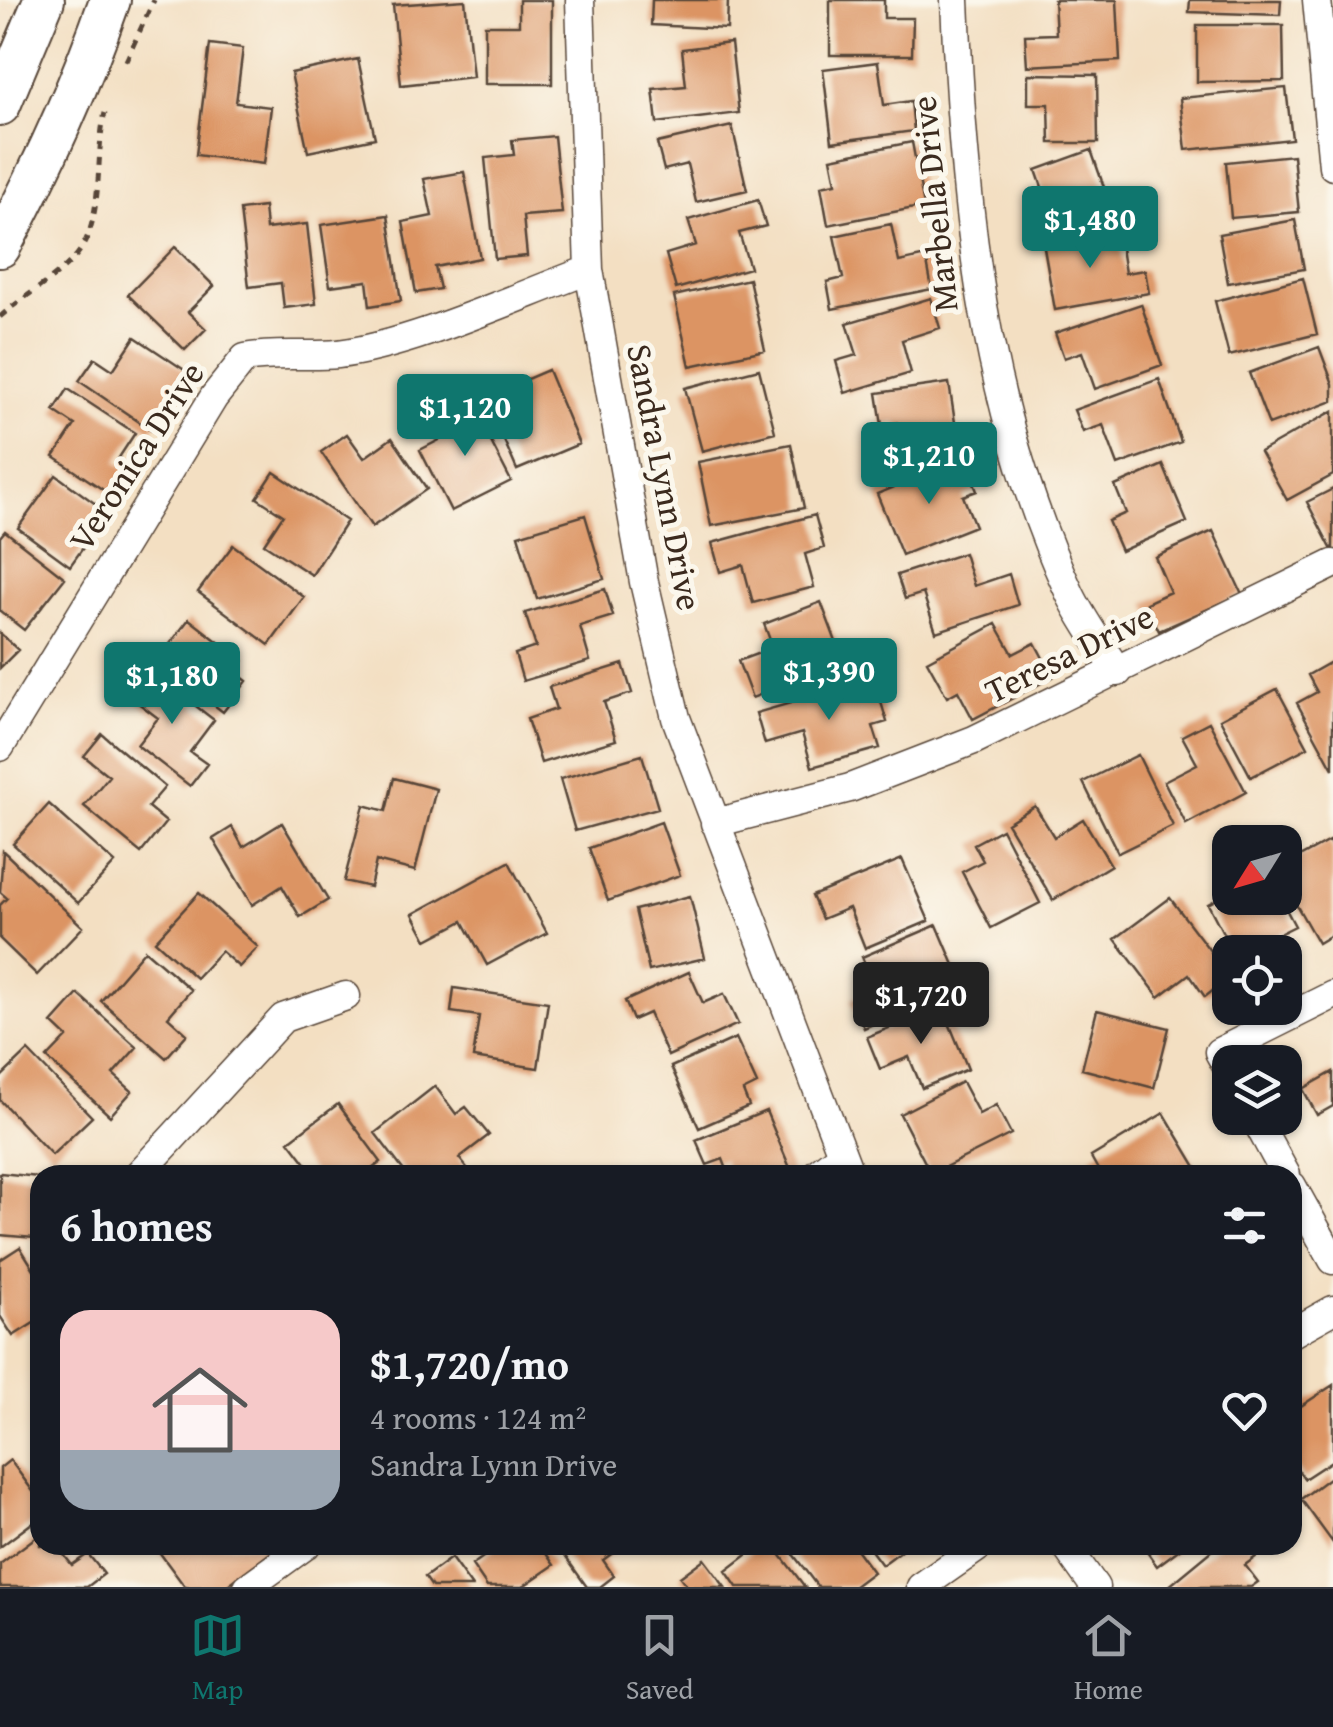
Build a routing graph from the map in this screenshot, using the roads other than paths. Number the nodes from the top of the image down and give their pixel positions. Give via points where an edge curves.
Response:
1 (44, 0) edge
2 (110, 0) edge
3 (580, 0) edge
4 (955, 0) edge
5 (1317, 0) edge
6 (0, 105) edge
7 (1333, 166) edge
8 (0, 247) edge
9 (589, 270) junction
10 (1333, 564) edge
11 (1118, 672) junction
12 (0, 747) edge
13 (716, 823) junction
14 (1333, 995) edge
15 (346, 996) dead end
16 (1252, 1045) edge
17 (1264, 1135) edge
18 (147, 1165) edge
19 (845, 1165) edge
20 (1281, 1165) edge
21 (1302, 1204) edge
22 (1333, 1260) edge
23 (1333, 1310) edge
24 (1302, 1327) edge
25 (292, 1555) edge
26 (966, 1555) edge
27 (1072, 1555) edge
28 (248, 1587) edge
29 (921, 1587) edge
30 (1095, 1587) edge

1 - 6 main road
2 - 8 main road via 87,68
3 - 9 street, Sandra Lynn Drive
4 - 11 street, Marbella Drive via 962,166 985,329 1033,500 1071,597
5 - 7 street
9 - 12 street, Veronica Drive via 397,340 338,354 245,358 214,397
9 - 13 street, Sandra Lynn Drive via 644,582 676,718
10 - 11 street, Teresa Drive
11 - 13 street, Teresa Drive via 974,740 850,788
13 - 19 street, Sandra Lynn Drive
14 - 16 street
15 - 18 street via 283,1018
17 - 20 street
21 - 22 street
23 - 24 street
25 - 28 street
26 - 29 street
27 - 30 street

